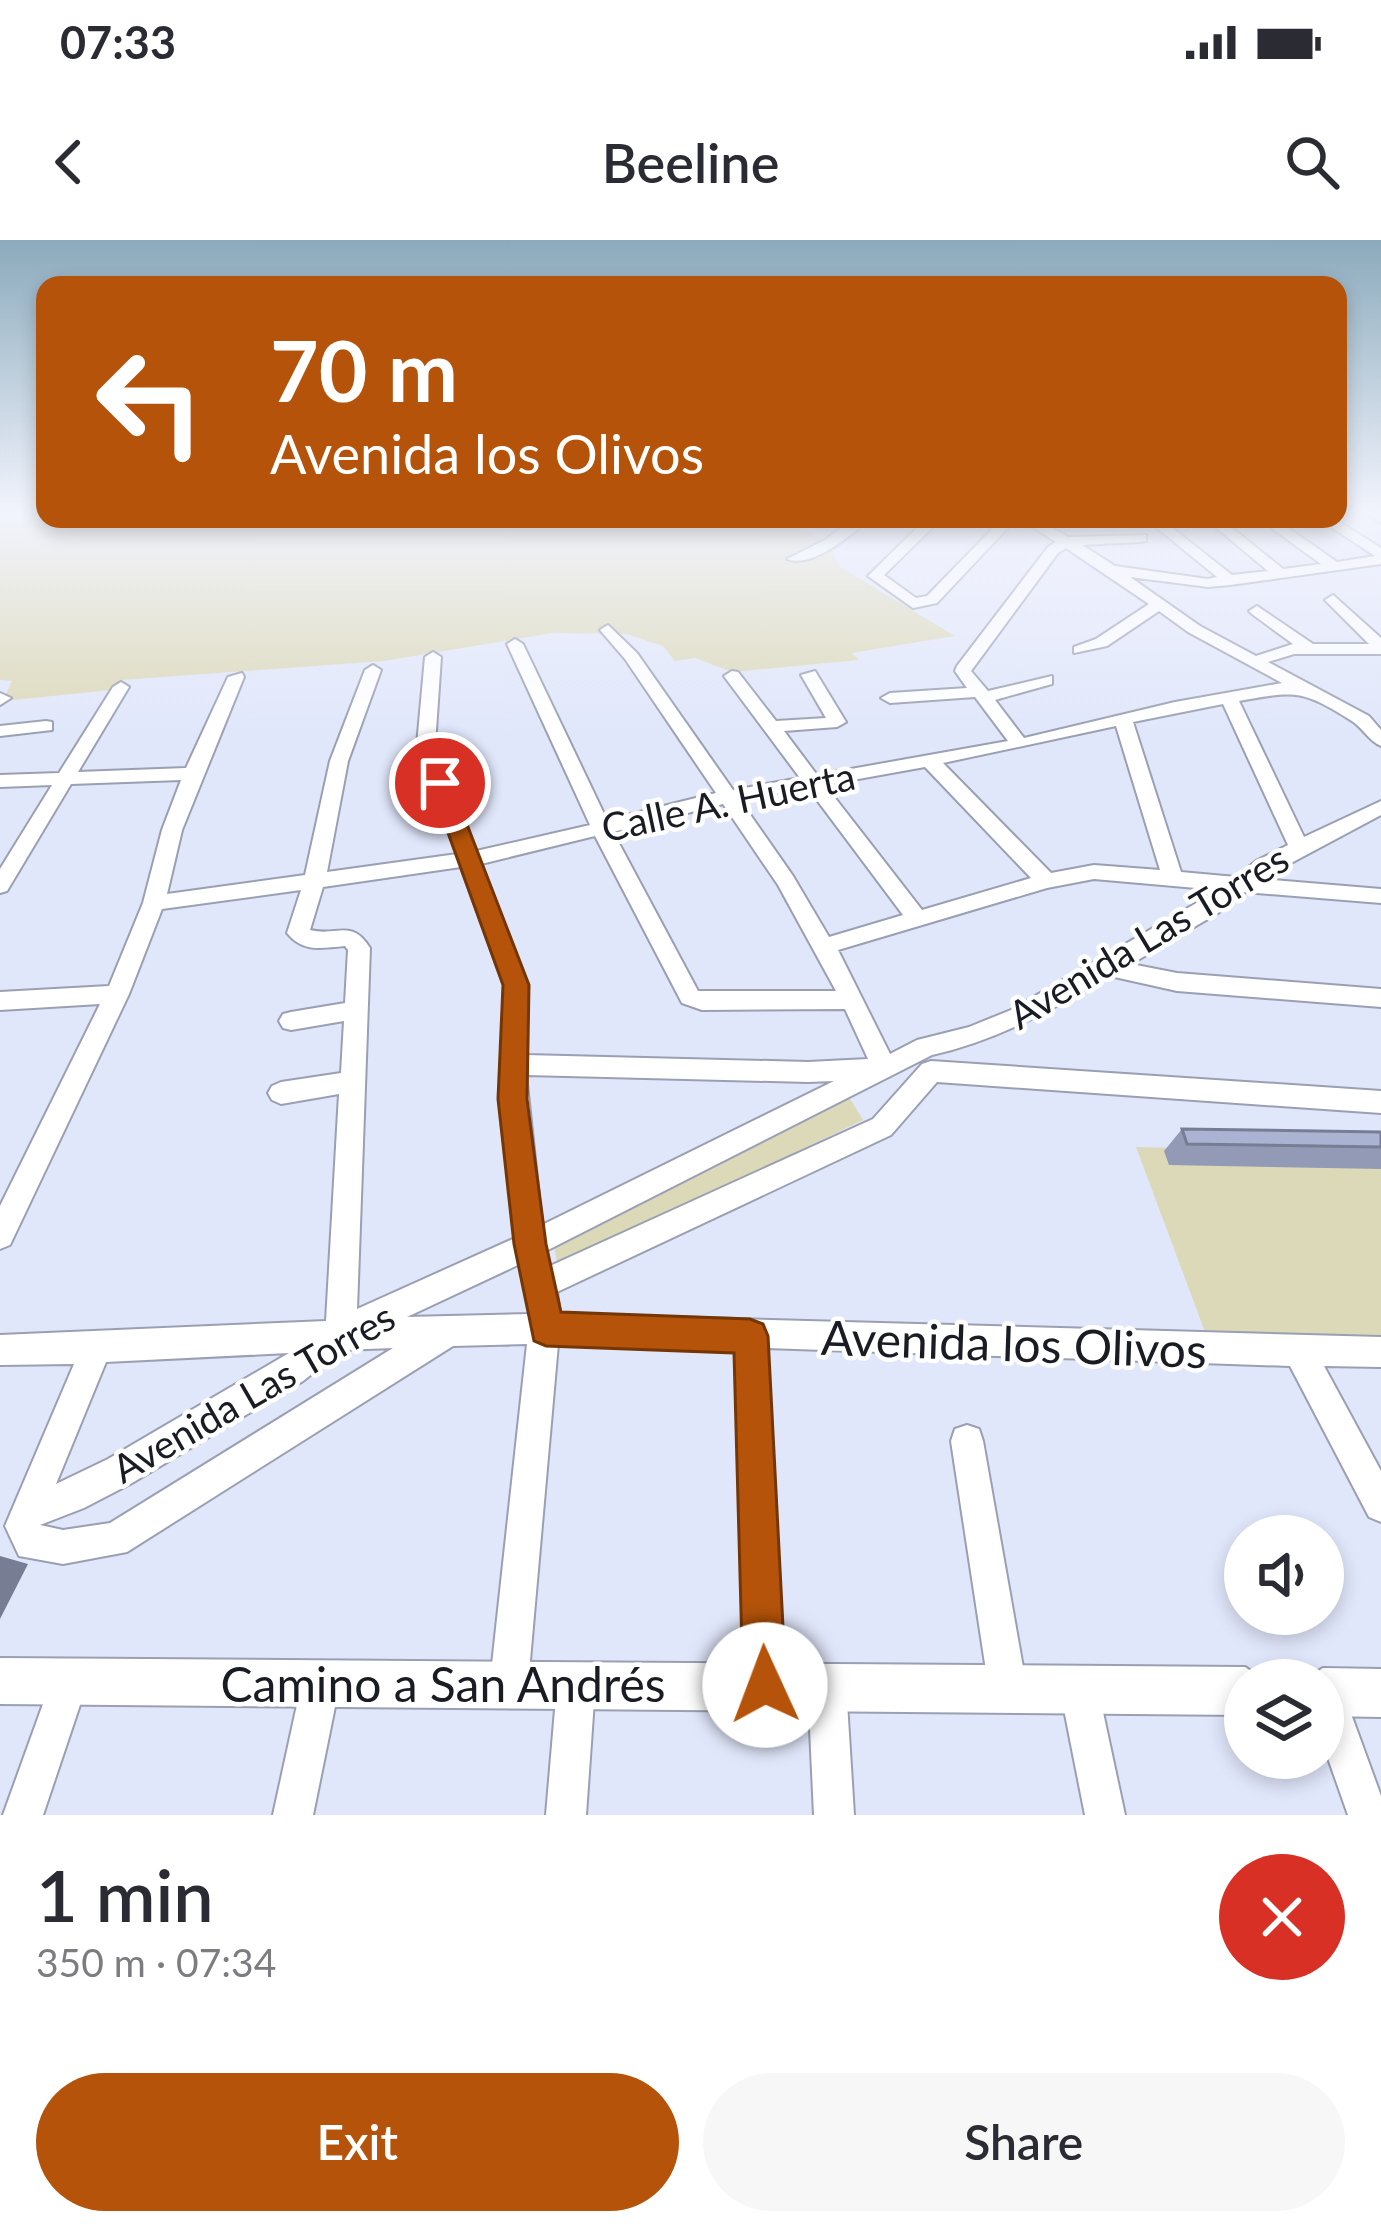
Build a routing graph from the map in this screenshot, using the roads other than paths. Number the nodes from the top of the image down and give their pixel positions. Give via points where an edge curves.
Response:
1 (891, 588) edge
2 (945, 588) edge
3 (1023, 588) edge
4 (1134, 588) edge
5 (1334, 600) dead end
6 (1158, 606) junction
7 (1257, 611) dead end
8 (608, 630) dead end
9 (514, 644) dead end
10 (1308, 648) junction
11 (1381, 648) edge
12 (1080, 650) dead end
13 (433, 657) dead end
14 (1255, 661) junction
15 (373, 670) dead end
16 (809, 675) dead end
17 (732, 676) dead end
18 (236, 677) dead end
19 (1046, 680) dead end
20 (1300, 685) junction
21 (121, 686) dead end
22 (981, 695) junction
23 (890, 698) dead end
24 (1231, 699) junction
25 (1123, 719) junction
26 (46, 727) dead end
27 (772, 727) junction
28 (0, 731) edge
29 (1381, 741) edge
30 (1020, 744) junction
31 (929, 760) junction
32 (193, 774) junction
33 (65, 777) junction
34 (813, 778) junction
35 (3, 784) edge
36 (725, 797) junction
37 (1381, 807) edge
38 (601, 828) junction
39 (1298, 846) junction
40 (470, 859) junction
41 (1172, 877) junction
42 (1046, 881) junction
43 (314, 882) junction
44 (1237, 884) junction
45 (0, 886) edge
46 (1381, 896) edge
47 (154, 903) junction
48 (917, 919) junction
49 (825, 946) junction
50 (1102, 966) junction
51 (117, 994) junction
52 (1381, 998) edge
53 (852, 1000) junction
54 (0, 1001) edge
55 (355, 1010) junction
56 (291, 1021) dead end
57 (513, 1065) junction
58 (885, 1069) junction
59 (350, 1082) junction
60 (281, 1093) dead end
61 (1381, 1102) edge
62 (0, 1236) edge
63 (530, 1244) junction
64 (542, 1284) junction
65 (546, 1329) junction
66 (447, 1331) junction
67 (341, 1332) junction
68 (750, 1336) junction
69 (96, 1349) junction
70 (0, 1350) edge
71 (1299, 1351) junction
72 (1381, 1352) edge
73 (967, 1441) dead end
74 (1381, 1505) edge
75 (28, 1510) junction
76 (0, 1681) edge
77 (69, 1681) junction
78 (321, 1682) junction
79 (509, 1683) junction
80 (765, 1685) junction
81 (576, 1686) junction
82 (827, 1686) junction
83 (1079, 1689) junction
84 (1008, 1690) junction
85 (1224, 1691) edge
86 (1344, 1692) edge
87 (1381, 1693) edge
88 (1344, 1748) edge
89 (23, 1815) edge
90 (293, 1815) edge
91 (566, 1815) edge
92 (834, 1815) edge
93 (1105, 1815) edge
94 (1368, 1815) edge

1 - 2 street via 920,604
3 - 22 street via 965,666
4 - 6 street
5 - 11 street
6 - 12 street
6 - 14 street
7 - 10 street
8 - 36 street
9 - 38 street
10 - 11 street
10 - 14 street
13 - 40 street via 424,738
14 - 20 street
15 - 43 street via 339,760
16 - 27 street via 837,722
17 - 27 street
18 - 32 street
19 - 22 street
20 - 24 street, Calle A. Huerta
20 - 29 street via 1363,720
21 - 33 street
22 - 23 street
22 - 30 street
24 - 25 street, Calle A. Huerta
24 - 39 street
25 - 30 street, Calle A. Huerta
25 - 41 street
26 - 28 street
27 - 34 street
30 - 31 street, Calle A. Huerta
31 - 34 street, Calle A. Huerta
31 - 42 street
32 - 33 street
32 - 47 street
33 - 35 street
33 - 45 street
34 - 36 street, Calle A. Huerta
34 - 48 street
36 - 38 street, Calle A. Huerta
36 - 49 street
37 - 39 street, Avenida Las Torres
38 - 40 street, Calle A. Huerta
38 - 53 street via 690,997
39 - 44 street, Avenida Las Torres
40 - 43 street, Calle A. Huerta
40 - 57 street via 516,985
41 - 42 street via 1094,872
41 - 44 street
42 - 48 street
43 - 47 street, Calle A. Huerta
43 - 55 street via 298,937 358,943
44 - 46 street
44 - 50 street, Avenida Las Torres via 1210,908
47 - 51 street
48 - 49 street
49 - 53 street
50 - 52 street via 1177,982
50 - 58 street, Avenida Las Torres via 1002,1025 940,1041
51 - 54 street
51 - 62 street
53 - 58 street
55 - 56 street
55 - 59 street
57 - 58 street
57 - 63 street
58 - 63 street, Avenida Las Torres
59 - 60 street
59 - 67 street
61 - 64 street via 932,1071 882,1127
63 - 64 street
63 - 67 street, Avenida Las Torres
64 - 65 street
65 - 66 street, Avenida los Olivos
65 - 68 street, Avenida los Olivos
65 - 79 street
66 - 67 street, Avenida los Olivos
66 - 75 street, Avenida Las Torres via 115,1540 31,1544 22,1526
67 - 69 street, Avenida los Olivos
67 - 75 street, Avenida Las Torres via 292,1370 120,1471
68 - 71 street, Avenida los Olivos
68 - 80 street
69 - 70 street, Avenida los Olivos
69 - 75 street
71 - 72 street, Avenida los Olivos
71 - 74 street
73 - 84 street
76 - 77 street, Camino a San Andrés
77 - 78 street, Camino a San Andrés
77 - 89 street
78 - 79 street, Camino a San Andrés
78 - 90 street
79 - 81 street, Camino a San Andrés
80 - 81 street, Camino a San Andrés
80 - 82 street, Camino a San Andrés
81 - 91 street
82 - 84 street, Camino a San Andrés
82 - 92 street
83 - 84 street, Camino a San Andrés
83 - 85 street, Camino a San Andrés
83 - 93 street
86 - 87 street
88 - 94 street

